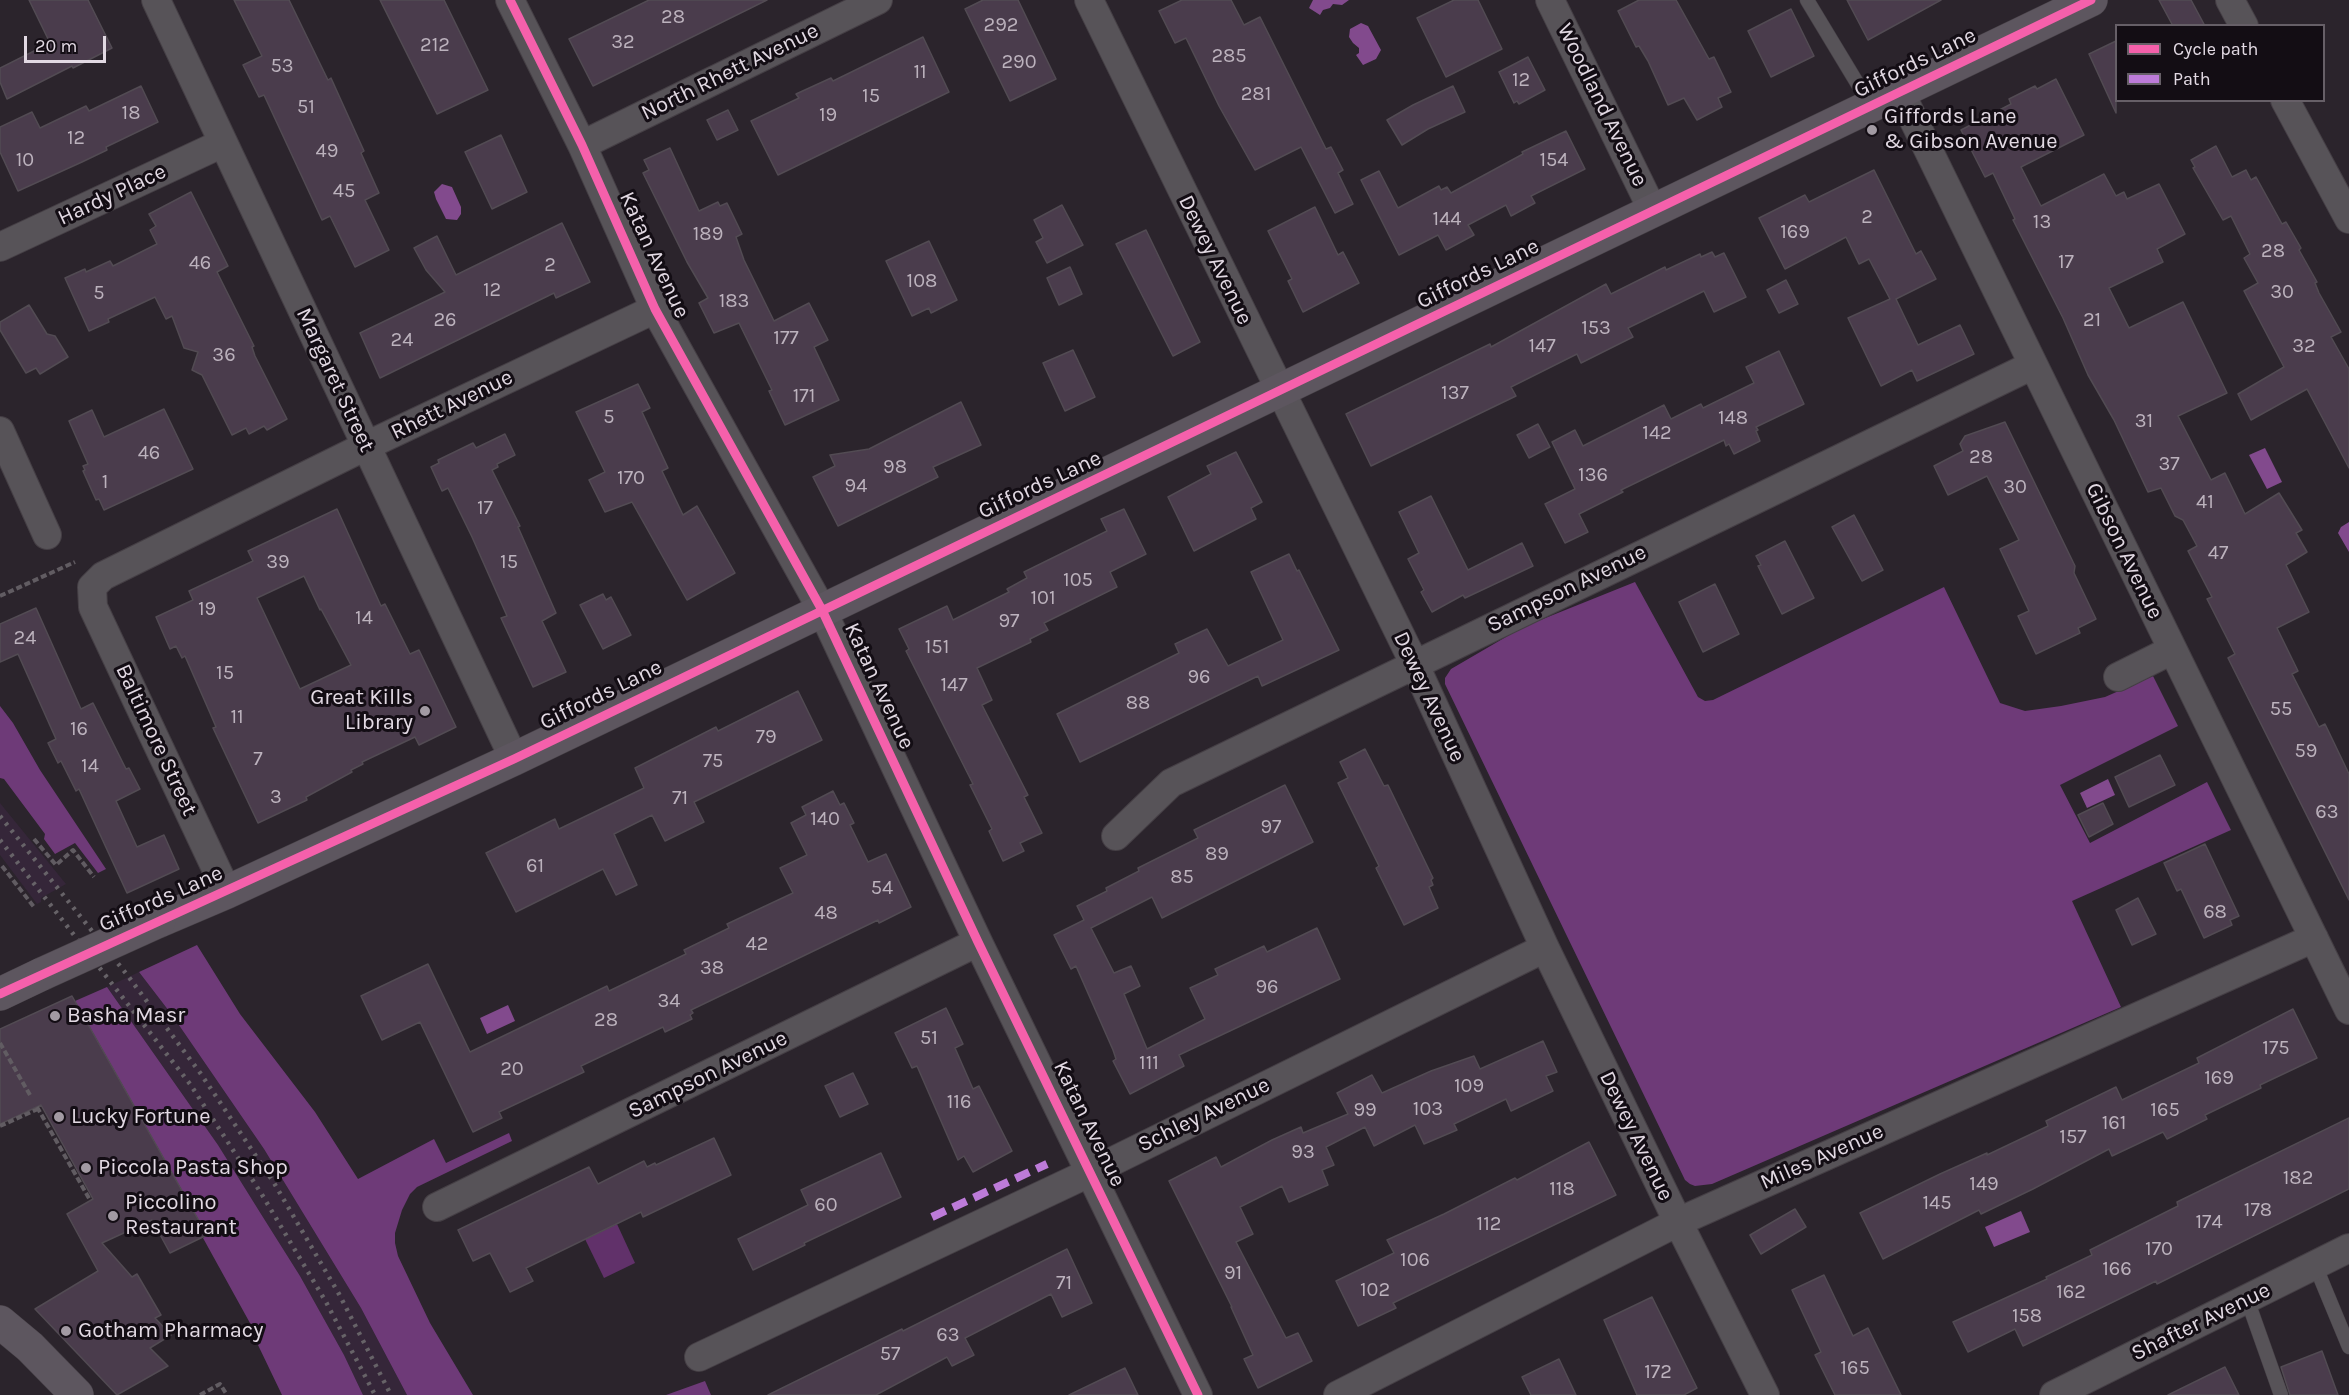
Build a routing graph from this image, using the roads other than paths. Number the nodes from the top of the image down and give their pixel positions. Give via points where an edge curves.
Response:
1 (156, 0) edge
2 (510, 0) edge
3 (878, 0) edge
4 (1089, 0) edge
5 (1550, 0) edge
6 (1807, 0) edge
7 (2091, 0) edge
8 (2230, 0) edge
9 (2243, 24) edge
10 (1886, 99) junction
11 (2286, 102) edge
12 (223, 143) junction
13 (582, 145) junction
14 (2347, 210) edge
15 (1653, 211) junction
16 (0, 247) edge
17 (655, 309) junction
18 (2032, 365) junction
19 (1280, 392) junction
20 (0, 431) edge
21 (366, 446) junction
22 (47, 535) dead end
23 (92, 587) joint
24 (822, 610) junction
25 (2172, 650) junction
26 (1414, 663) junction
27 (2118, 677) dead end
28 (513, 759) junction
29 (1116, 836) dead end
30 (227, 892) junction
31 (2314, 938) junction
32 (978, 942) junction
33 (1545, 948) junction
34 (0, 994) edge
35 (2349, 1010) edge
36 (1090, 1172) junction
37 (437, 1207) dead end
38 (1678, 1222) junction
39 (2349, 1248) edge
40 (2315, 1266) junction
41 (2247, 1299) junction
42 (0, 1322) edge
43 (2349, 1347) edge
44 (699, 1357) dead end
45 (77, 1395) edge
46 (1198, 1395) edge
47 (1338, 1395) edge
48 (1765, 1395) edge
49 (2054, 1395) edge
50 (2281, 1395) edge

1 - 12 street, Margaret Street
2 - 13 street, Katan Avenue
3 - 13 street, North Rhett Avenue
4 - 19 street, Dewey Avenue
5 - 15 street, Woodland Avenue
6 - 10 lane
7 - 10 street, Giffords Lane
8 - 9 street
10 - 15 street, Giffords Lane
10 - 18 street, Gibson Avenue
11 - 14 street
12 - 16 street, Hardy Place
12 - 21 street, Margaret Street
13 - 17 street, Katan Avenue
15 - 19 street, Giffords Lane
17 - 21 street, Rhett Avenue
17 - 24 street, Katan Avenue
18 - 25 street, Gibson Avenue
18 - 26 street, Sampson Avenue
19 - 24 street, Giffords Lane
19 - 26 street, Dewey Avenue
20 - 22 street
21 - 23 street, Rhett Avenue via 103,576
21 - 28 street, Margaret Street
23 - 30 street, Baltimore Street via 93,607
24 - 28 street, Giffords Lane
24 - 32 street, Katan Avenue
25 - 27 street
25 - 31 street, Gibson Avenue
26 - 29 street, Sampson Avenue via 1171,783
26 - 33 street, Dewey Avenue
28 - 30 street, Giffords Lane
30 - 34 street, Giffords Lane, bridge
31 - 35 street, Gibson Avenue
31 - 38 street, Miles Avenue
32 - 36 street, Katan Avenue
32 - 37 street, Sampson Avenue
33 - 36 street, Schley Avenue
33 - 38 street, Dewey Avenue
36 - 44 street, Schley Avenue
36 - 46 street, Katan Avenue
38 - 47 street, Miles Avenue
38 - 48 street, Dewey Avenue
39 - 40 street, Shafter Avenue
40 - 41 street, Shafter Avenue
40 - 43 lane
41 - 49 street, Shafter Avenue
41 - 50 lane
42 - 45 street

